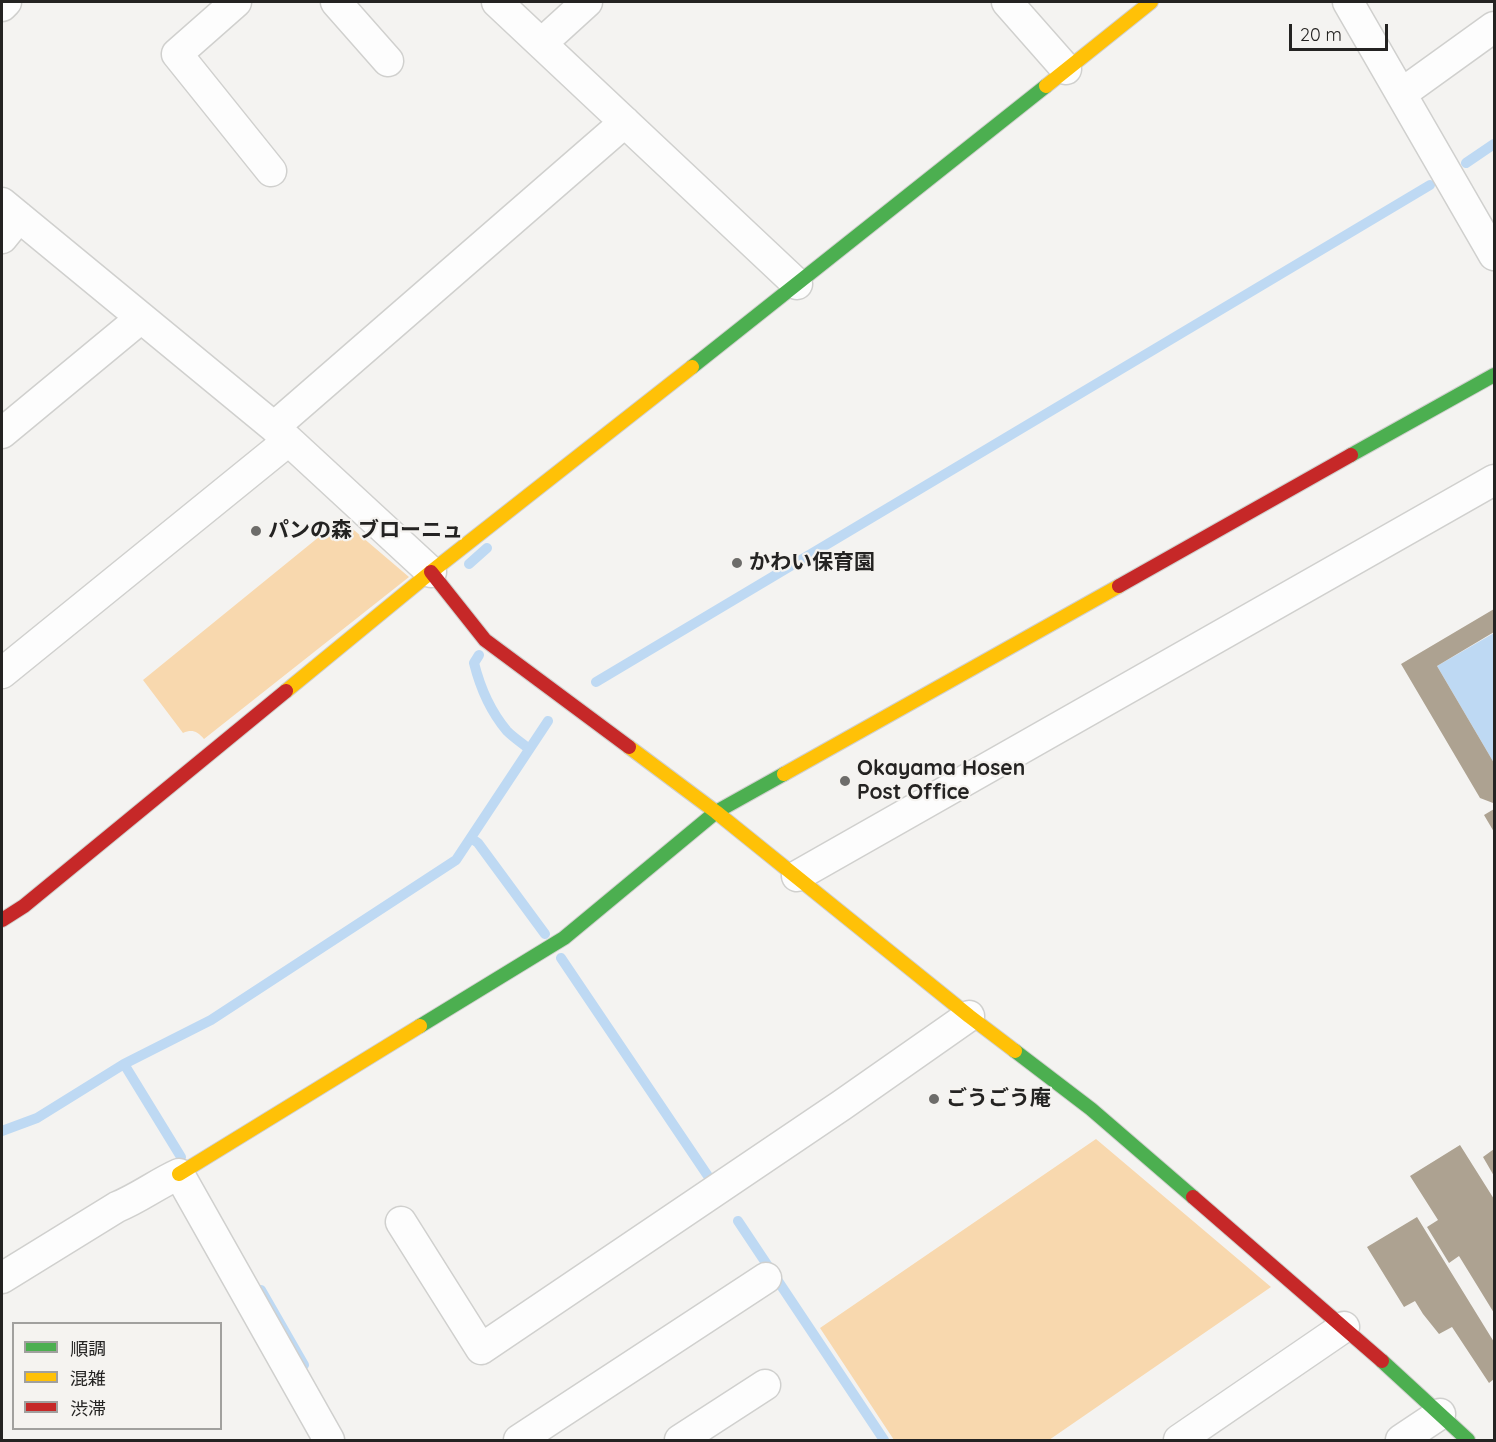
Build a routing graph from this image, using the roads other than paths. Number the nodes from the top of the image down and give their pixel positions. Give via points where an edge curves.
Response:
1 (6, 2) edge
2 (236, 2) edge
3 (336, 2) edge
4 (497, 2) edge
5 (587, 2) edge
6 (1007, 2) edge
7 (1151, 2) edge
8 (1348, 2) edge
9 (2, 6) edge
10 (1494, 27) edge
11 (542, 43) junction
12 (388, 61) dead end
13 (1066, 69) junction
14 (1401, 94) junction
15 (625, 122) junction
16 (271, 171) dead end
17 (7, 219) edge
18 (1494, 255) edge
19 (797, 284) junction
20 (141, 318) junction
21 (1494, 375) edge
22 (2, 433) edge
23 (281, 434) junction
24 (1494, 480) edge
25 (431, 572) junction
26 (2, 673) edge
27 (716, 812) junction
28 (797, 876) junction
29 (2, 920) edge
30 (969, 1016) junction
31 (179, 1174) junction
32 (401, 1222) dead end
33 (2, 1278) edge
34 (766, 1278) dead end
35 (1344, 1327) junction
36 (765, 1385) dead end
37 (1440, 1414) junction
38 (329, 1440) edge
39 (519, 1440) edge
40 (680, 1440) edge
41 (1179, 1440) edge
42 (1401, 1440) edge
43 (1468, 1440) edge

1 - 9 street
2 - 16 street via 177,54
3 - 12 street
4 - 11 street
5 - 11 street
6 - 13 street
7 - 13 street
8 - 14 street
10 - 14 street
11 - 15 street
13 - 19 street
14 - 18 street
15 - 19 street
15 - 23 street
17 - 20 street
19 - 25 street
20 - 22 street
20 - 23 street
21 - 27 street
23 - 25 street
23 - 26 street
24 - 28 street
25 - 27 street via 485,639
25 - 29 street
27 - 28 street
27 - 31 street via 564,938
28 - 30 street
30 - 32 street via 481,1349
30 - 35 street via 1091,1109
31 - 33 street
31 - 38 street
34 - 39 street
35 - 37 street
35 - 41 street
36 - 40 street
37 - 42 street
37 - 43 street

